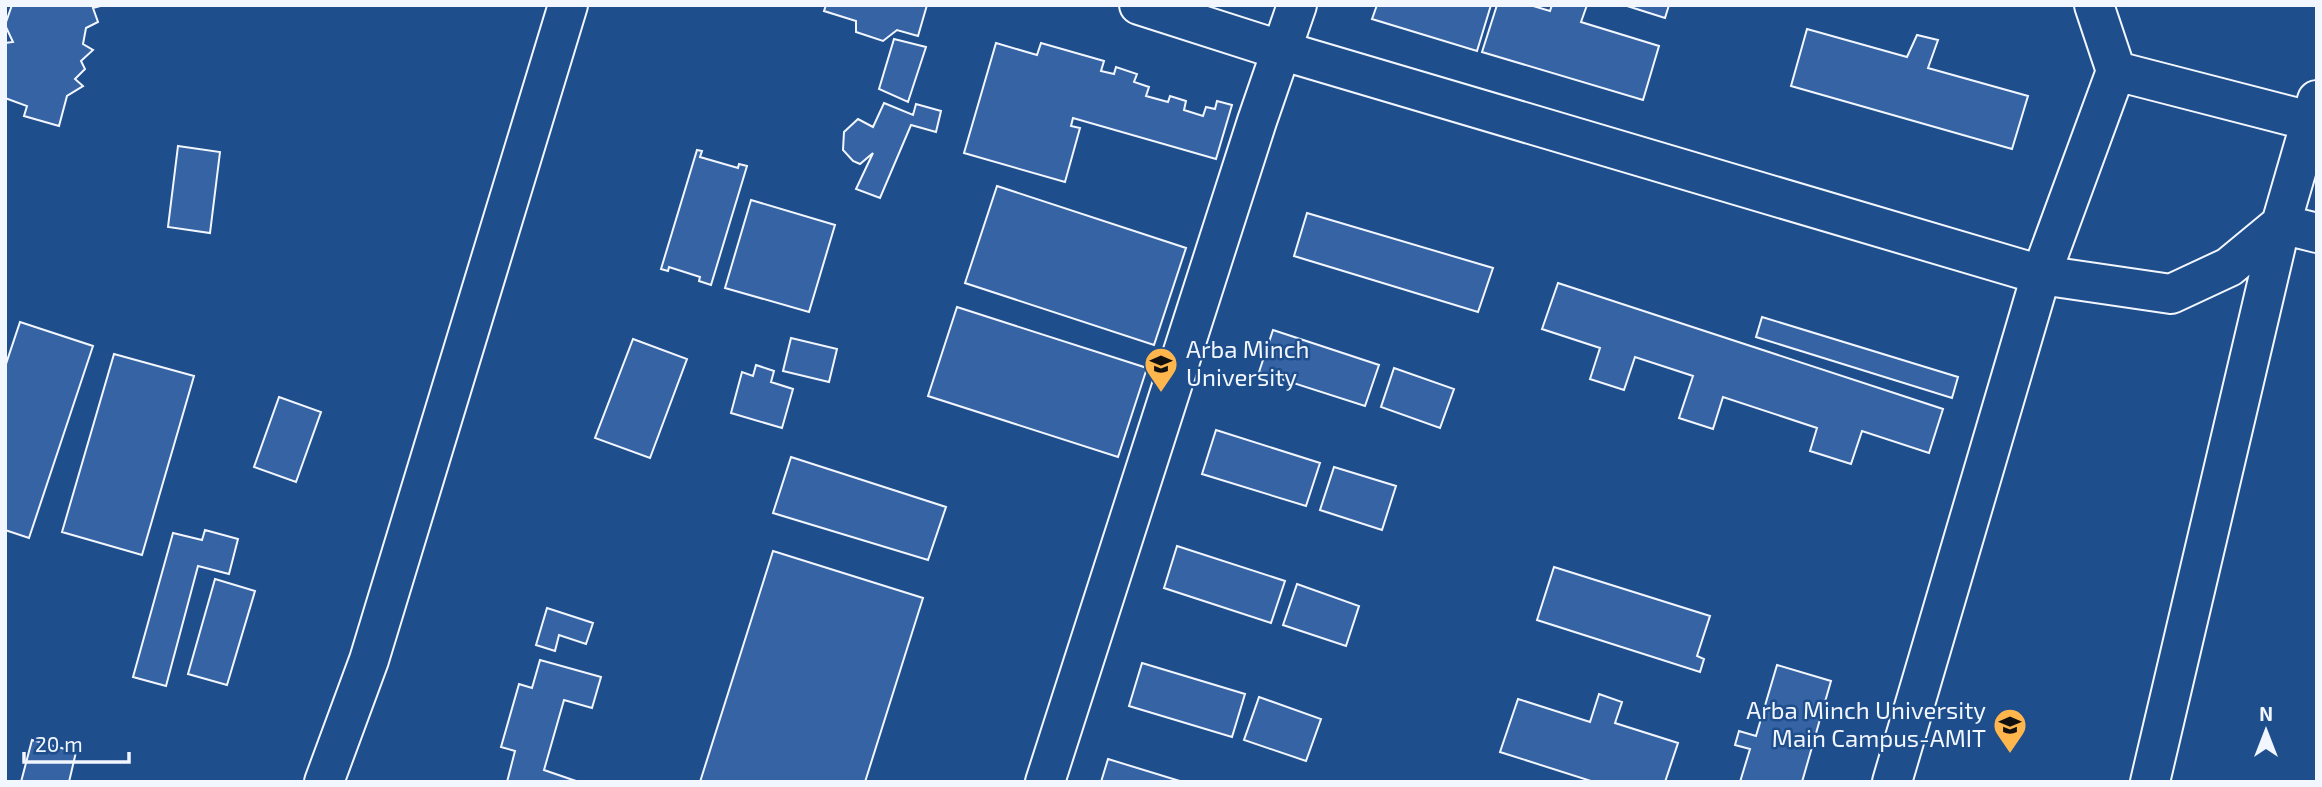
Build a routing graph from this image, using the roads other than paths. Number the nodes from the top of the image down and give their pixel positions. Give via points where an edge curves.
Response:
1 (568, 5) edge
2 (1139, 5) edge
3 (1297, 5) edge
4 (2094, 5) edge
5 (1280, 50) junction
6 (2116, 71) junction
7 (2314, 110) edge
8 (2299, 229) edge
9 (2041, 275) junction
10 (324, 782) edge
11 (1045, 782) edge
12 (1892, 782) edge
13 (2150, 782) edge

1 - 10 lane via 369,660
2 - 5 lane
3 - 5 lane
4 - 6 lane
5 - 9 lane
5 - 11 lane
6 - 7 lane
6 - 9 lane
7 - 8 lane
8 - 9 lane via 2171,294
8 - 13 lane
9 - 12 lane

